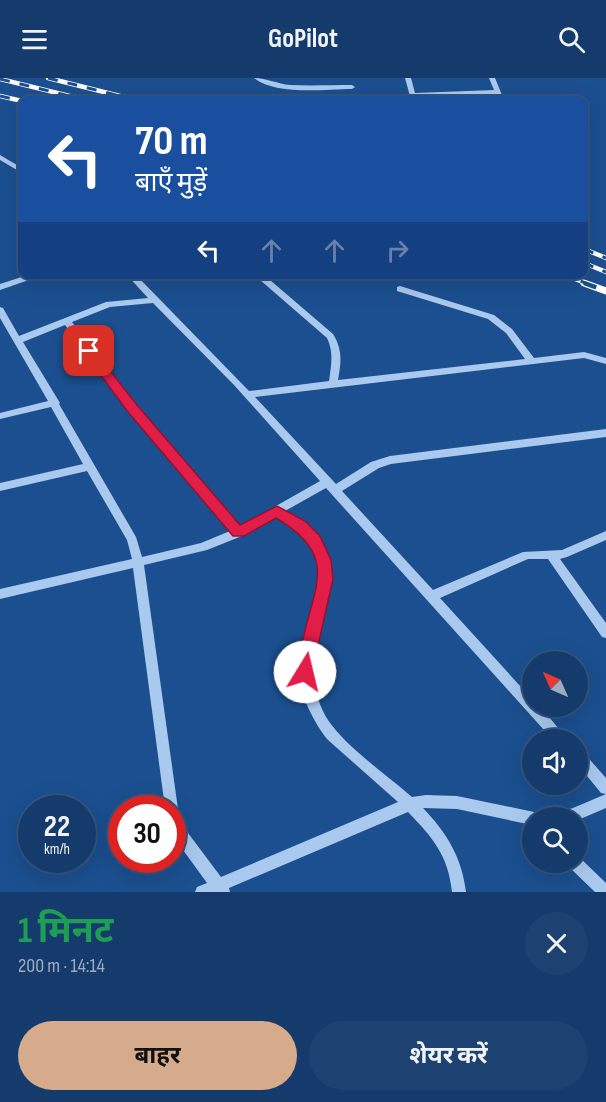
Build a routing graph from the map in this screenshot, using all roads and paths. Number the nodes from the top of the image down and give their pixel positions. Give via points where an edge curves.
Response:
1 (256, 78) edge
2 (350, 78) edge
3 (408, 78) edge
4 (492, 78) edge
5 (498, 92) junction
6 (412, 96) edge
7 (441, 96) edge
8 (500, 96) edge
9 (0, 157) edge
10 (18, 168) edge
11 (24, 279) edge
12 (135, 279) edge
13 (263, 279) edge
14 (0, 286) edge
15 (400, 289) dead end
16 (155, 300) junction
17 (0, 310) edge
18 (66, 321) junction
19 (18, 340) junction
20 (531, 361) junction
21 (606, 361) edge
22 (333, 384) junction
23 (248, 394) junction
24 (55, 404) junction
25 (0, 416) edge
26 (606, 433) edge
27 (91, 466) junction
28 (331, 486) junction
29 (0, 487) edge
30 (277, 511) junction
31 (238, 532) junction
32 (606, 536) edge
33 (551, 555) junction
34 (138, 561) junction
35 (0, 594) edge
36 (432, 596) junction
37 (606, 633) edge
38 (552, 729) edge
39 (588, 767) edge
40 (606, 788) edge
41 (170, 795) edge
42 (606, 801) edge
43 (410, 804) junction
44 (588, 809) edge
45 (522, 817) edge
46 (186, 842) edge
47 (585, 873) edge
48 (220, 889) edge
49 (202, 892) edge
50 (459, 892) edge
51 (605, 892) edge

1 - 2 street via 270,84 353,91
3 - 6 street
4 - 5 street
5 - 7 street
5 - 8 street
9 - 10 street
11 - 14 street
12 - 16 street
13 - 22 street via 336,344
15 - 20 street via 491,317 515,336
16 - 18 street via 118,302
16 - 23 street
17 - 19 street
18 - 19 street
18 - 31 street via 133,409
19 - 24 street
20 - 21 street via 584,355
20 - 22 street
22 - 23 street
23 - 28 street
24 - 25 street
24 - 27 street
26 - 28 street via 390,460
27 - 29 street
27 - 34 street via 132,540
28 - 30 street
28 - 36 street
30 - 31 street
30 - 43 street via 315,540 324,560 325,579 305,672 322,722 336,740
31 - 34 street via 203,546
32 - 33 street via 573,551
33 - 36 street via 527,555
33 - 37 street
34 - 35 street
34 - 41 street
36 - 38 street
39 - 40 street
42 - 44 street
43 - 45 street via 430,799 451,800
43 - 48 street
43 - 50 street via 447,848 459,880
46 - 48 street
47 - 51 street
48 - 49 street

